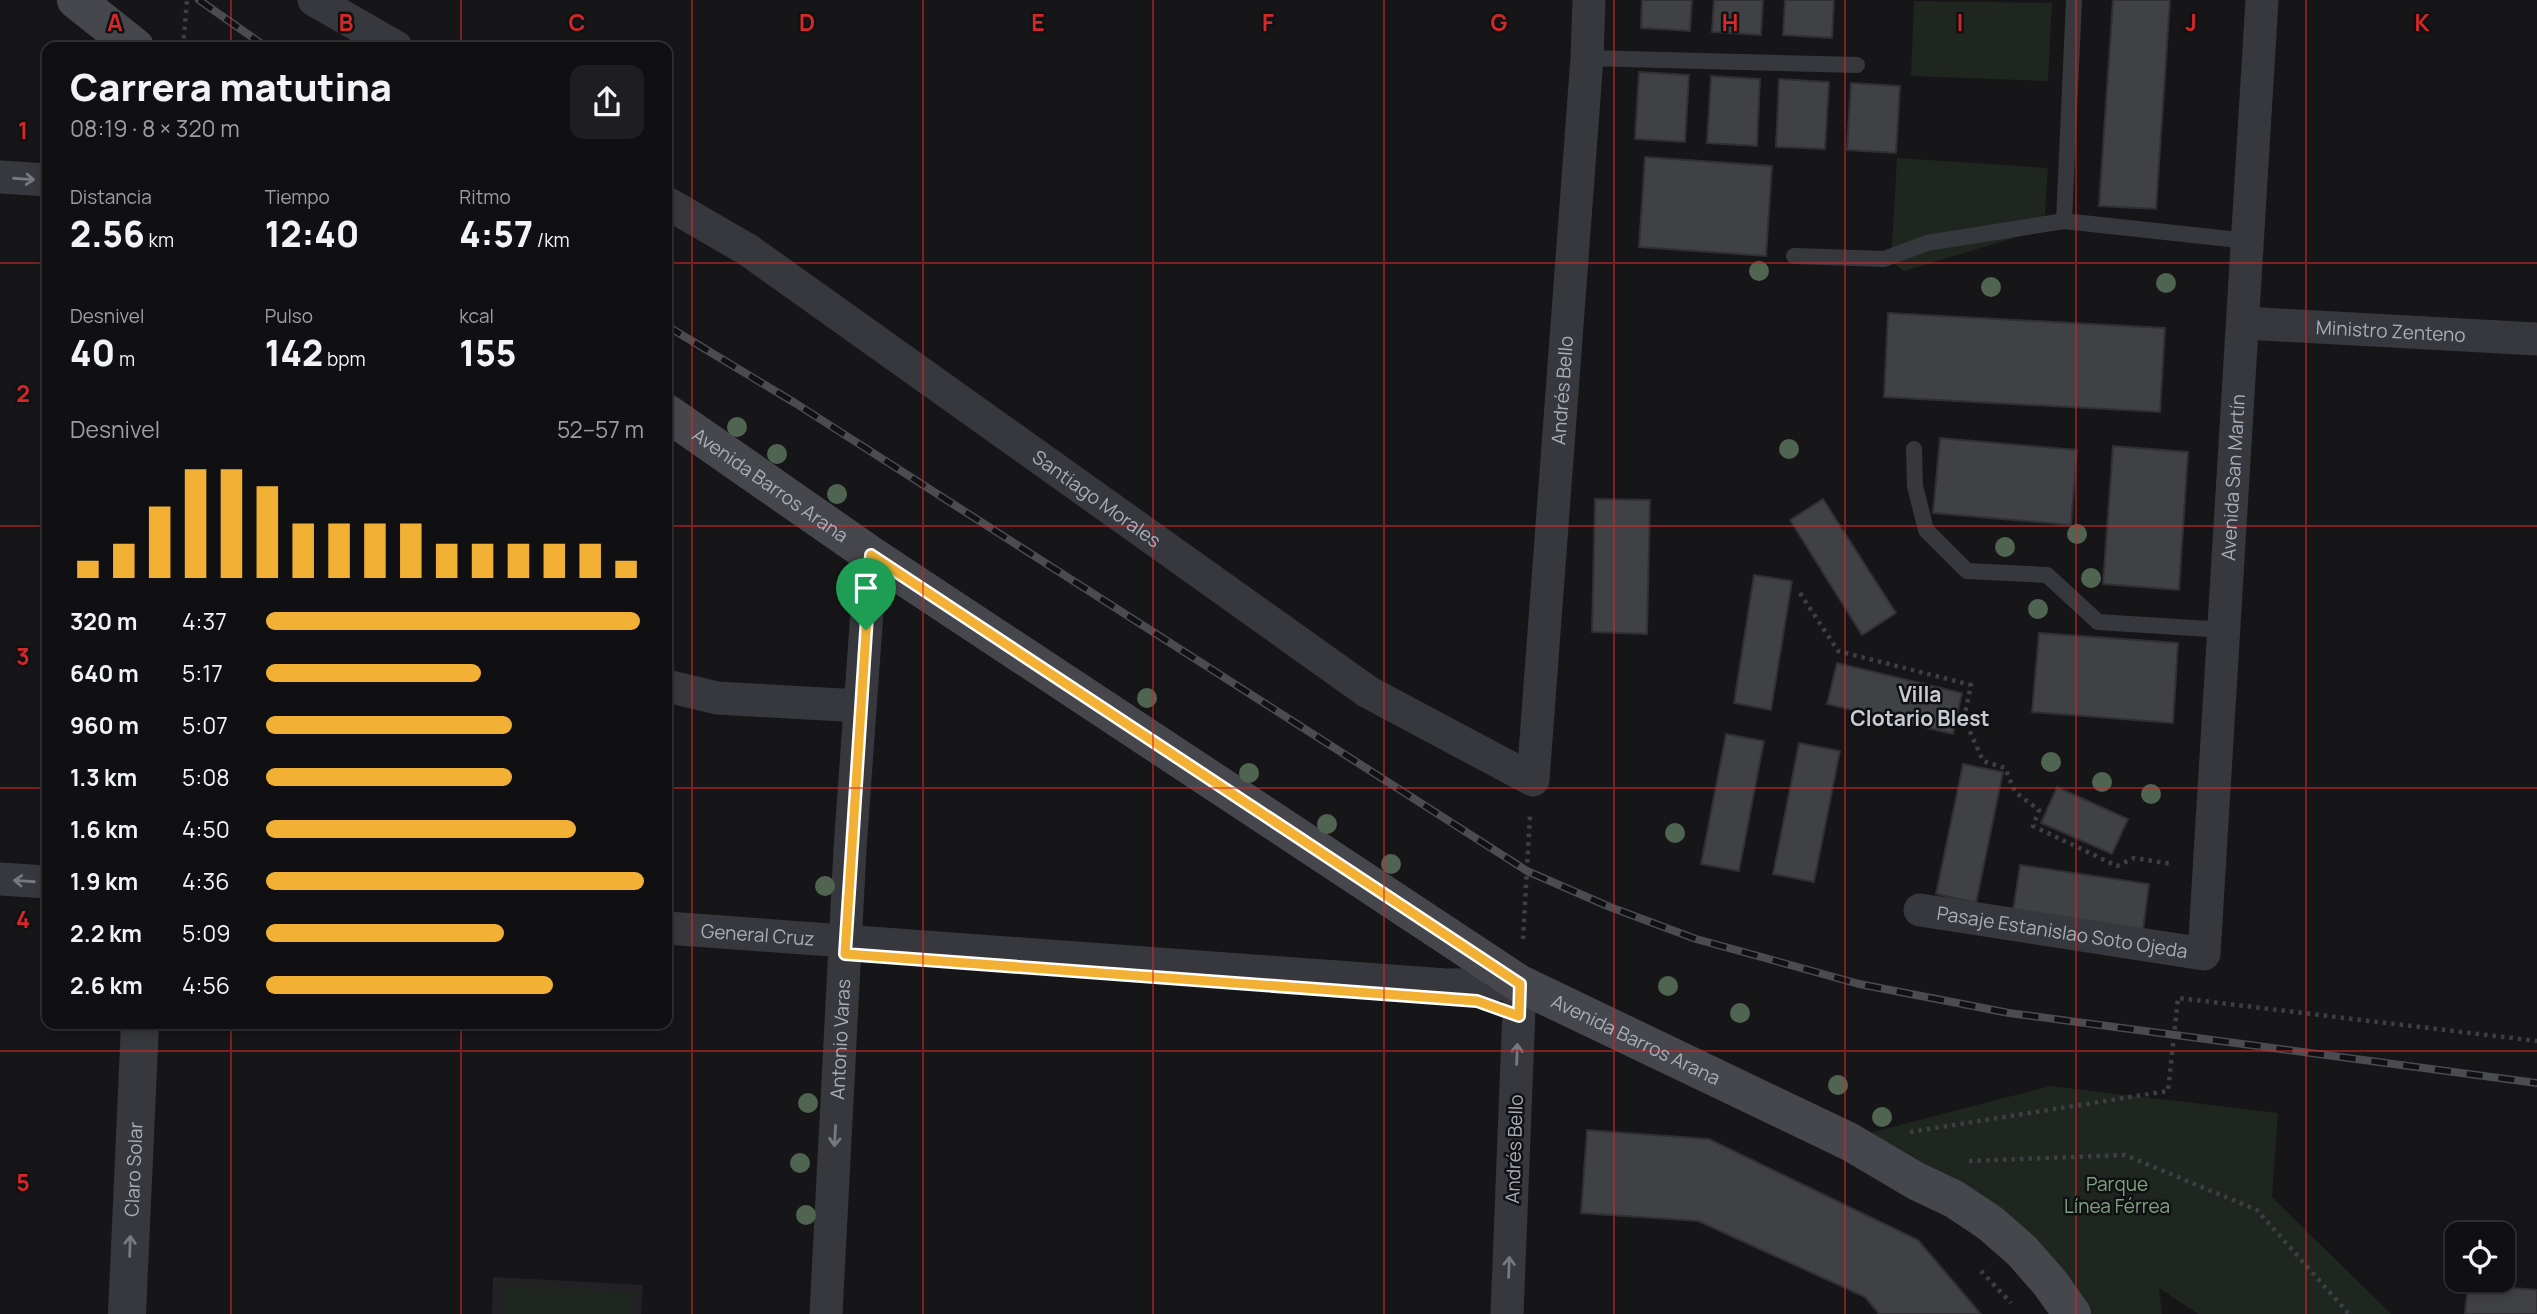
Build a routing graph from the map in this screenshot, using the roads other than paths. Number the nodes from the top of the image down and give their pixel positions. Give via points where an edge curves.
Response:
1 (76, 0) edge
2 (314, 0) edge
3 (1588, 0) edge
4 (2074, 0) edge
5 (2262, 0) edge
6 (129, 42) edge
7 (388, 42) edge
8 (1587, 58) junction
9 (1857, 65) dead end
10 (0, 177) edge
11 (42, 180) edge
12 (672, 206) edge
13 (2064, 221) junction
14 (2248, 241) junction
15 (1794, 256) dead end
16 (2244, 323) junction
17 (2537, 338) edge
18 (672, 416) edge
19 (1914, 449) dead end
20 (871, 555) junction
21 (2225, 630) junction
22 (672, 687) edge
23 (860, 706) junction
24 (1533, 780) joint
25 (0, 879) edge
26 (42, 882) edge
27 (1920, 909) dead end
28 (672, 928) edge
29 (846, 941) junction
30 (2204, 954) joint
31 (1520, 984) junction
32 (139, 1029) edge
33 (127, 1314) edge
34 (826, 1314) edge
35 (1507, 1314) edge
36 (2071, 1314) edge

1 - 6 main road
2 - 7 street
3 - 8 street, Andrés Bello
4 - 13 lane
5 - 14 street, Avenida San Martín
8 - 9 lane
8 - 24 street, Andrés Bello
10 -> 11 street
12 - 24 street, Santiago Morales via 748,250 1368,692
13 - 14 lane
13 - 15 lane via 1927,243 1884,259
14 - 16 street, Avenida San Martín
16 - 17 street, Ministro Zenteno
16 - 21 street, Avenida San Martín
18 - 20 main road, Avenida Barros Arana
19 - 21 lane via 1915,486 1926,530 1967,571 2047,575 2098,622
20 - 23 street, Antonio Varas
20 - 31 main road, Avenida Barros Arana
21 - 30 street, Avenida San Martín
22 - 23 street via 717,698
23 - 29 street, Antonio Varas
26 -> 25 street
27 - 30 street, Pasaje Estanislao Soto Ojeda
28 - 29 street, General Cruz
29 - 31 street, General Cruz via 1432,984
29 -> 34 street, Antonio Varas
35 -> 31 street, Andrés Bello
31 - 36 main road, Avenida Barros Arana via 1850,1142 1954,1199 1990,1223 2029,1259
33 -> 32 street, Claro Solar

